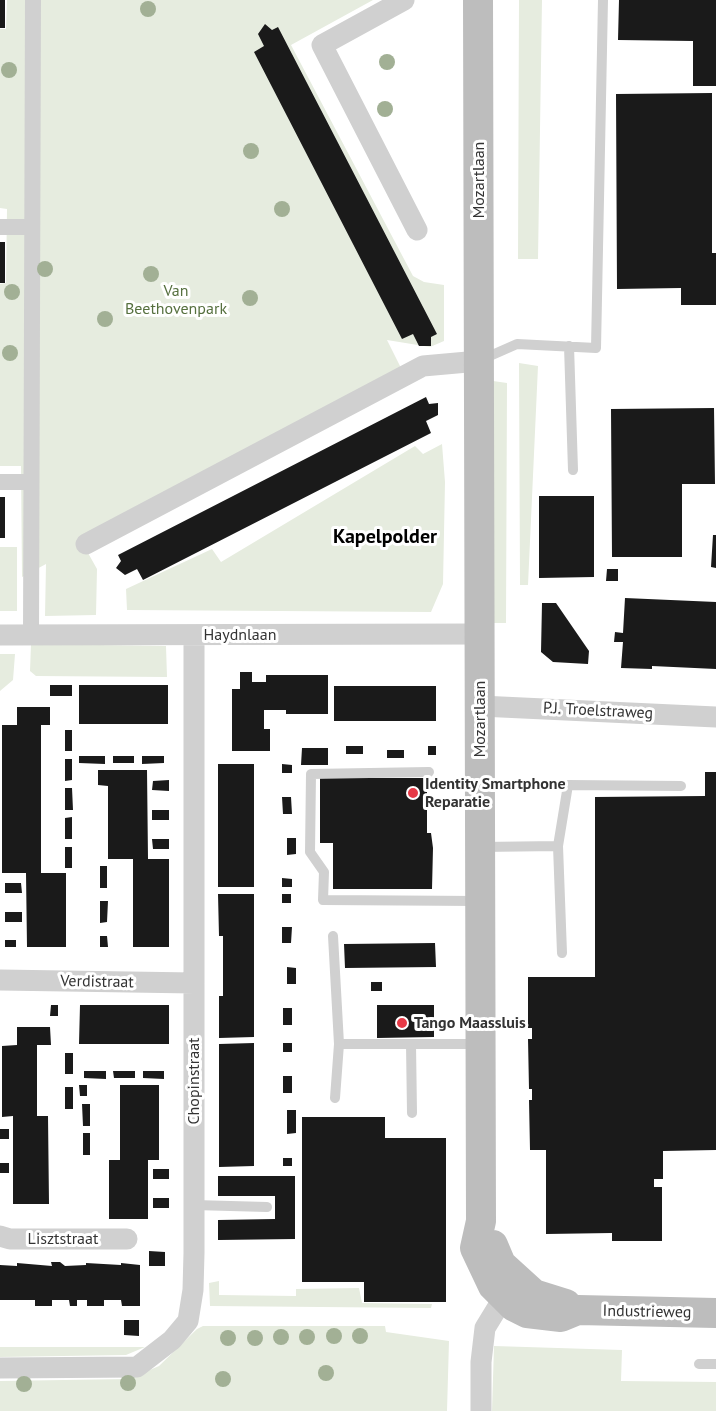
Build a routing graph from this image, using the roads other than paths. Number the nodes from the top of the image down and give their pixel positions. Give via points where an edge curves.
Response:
1 (33, 0) edge
2 (404, 0) edge
3 (478, 0) edge
4 (603, 0) edge
5 (0, 227) edge
6 (30, 227) junction
7 (417, 230) dead end
8 (569, 346) junction
9 (479, 361) junction
10 (573, 470) dead end
11 (0, 482) edge
12 (30, 482) junction
13 (86, 544) dead end
14 (479, 634) junction
15 (0, 635) edge
16 (31, 635) junction
17 (194, 635) junction
18 (480, 706) junction
19 (716, 717) edge
20 (429, 772) dead end
21 (681, 786) dead end
22 (558, 846) junction
23 (481, 847) junction
24 (481, 901) junction
25 (333, 936) dead end
26 (562, 953) dead end
27 (0, 980) edge
28 (194, 983) junction
29 (339, 1044) junction
30 (411, 1044) junction
31 (480, 1044) junction
32 (335, 1098) dead end
33 (412, 1113) dead end
34 (194, 1204) junction
35 (267, 1207) dead end
36 (0, 1236) edge
37 (127, 1239) dead end
38 (510, 1288) junction
39 (716, 1313) edge
40 (699, 1364) dead end
41 (716, 1364) edge
42 (0, 1368) edge
43 (481, 1411) edge

1 - 6 street
2 - 7 street via 322,45
3 - 9 main road, Mozartlaan
4 - 8 lane via 596,348
5 - 6 street
6 - 12 street
8 - 9 lane via 517,344
8 - 10 lane
9 - 13 street via 423,366
9 - 14 main road, Mozartlaan
11 - 12 street
12 - 16 street
14 - 17 street, Haydnlaan
14 - 18 main road, Mozartlaan
15 - 16 street, Haydnlaan
16 - 17 street, Haydnlaan
17 - 28 street, Chopinstraat
18 - 19 street, P.J. Troelstraweg
18 - 23 main road, Mozartlaan
20 - 24 lane via 311,774 310,852 324,873 323,900
21 - 22 lane via 568,785
22 - 23 lane
22 - 26 lane
23 - 24 main road, Mozartlaan
24 - 31 main road, Mozartlaan
25 - 29 lane
27 - 28 street, Verdistraat
28 - 34 street, Chopinstraat
29 - 30 lane
29 - 32 lane
30 - 31 lane
30 - 33 lane
31 - 38 main road, Mozartlaan via 481,1221 475,1248 485,1274
34 - 35 lane
34 - 42 street, Chopinstraat via 193,1290 188,1321 155,1355 137,1367
36 - 37 street, Lisztstraat
38 - 39 main road, Industrieweg via 578,1310
38 - 43 street via 485,1329
40 - 41 lane

